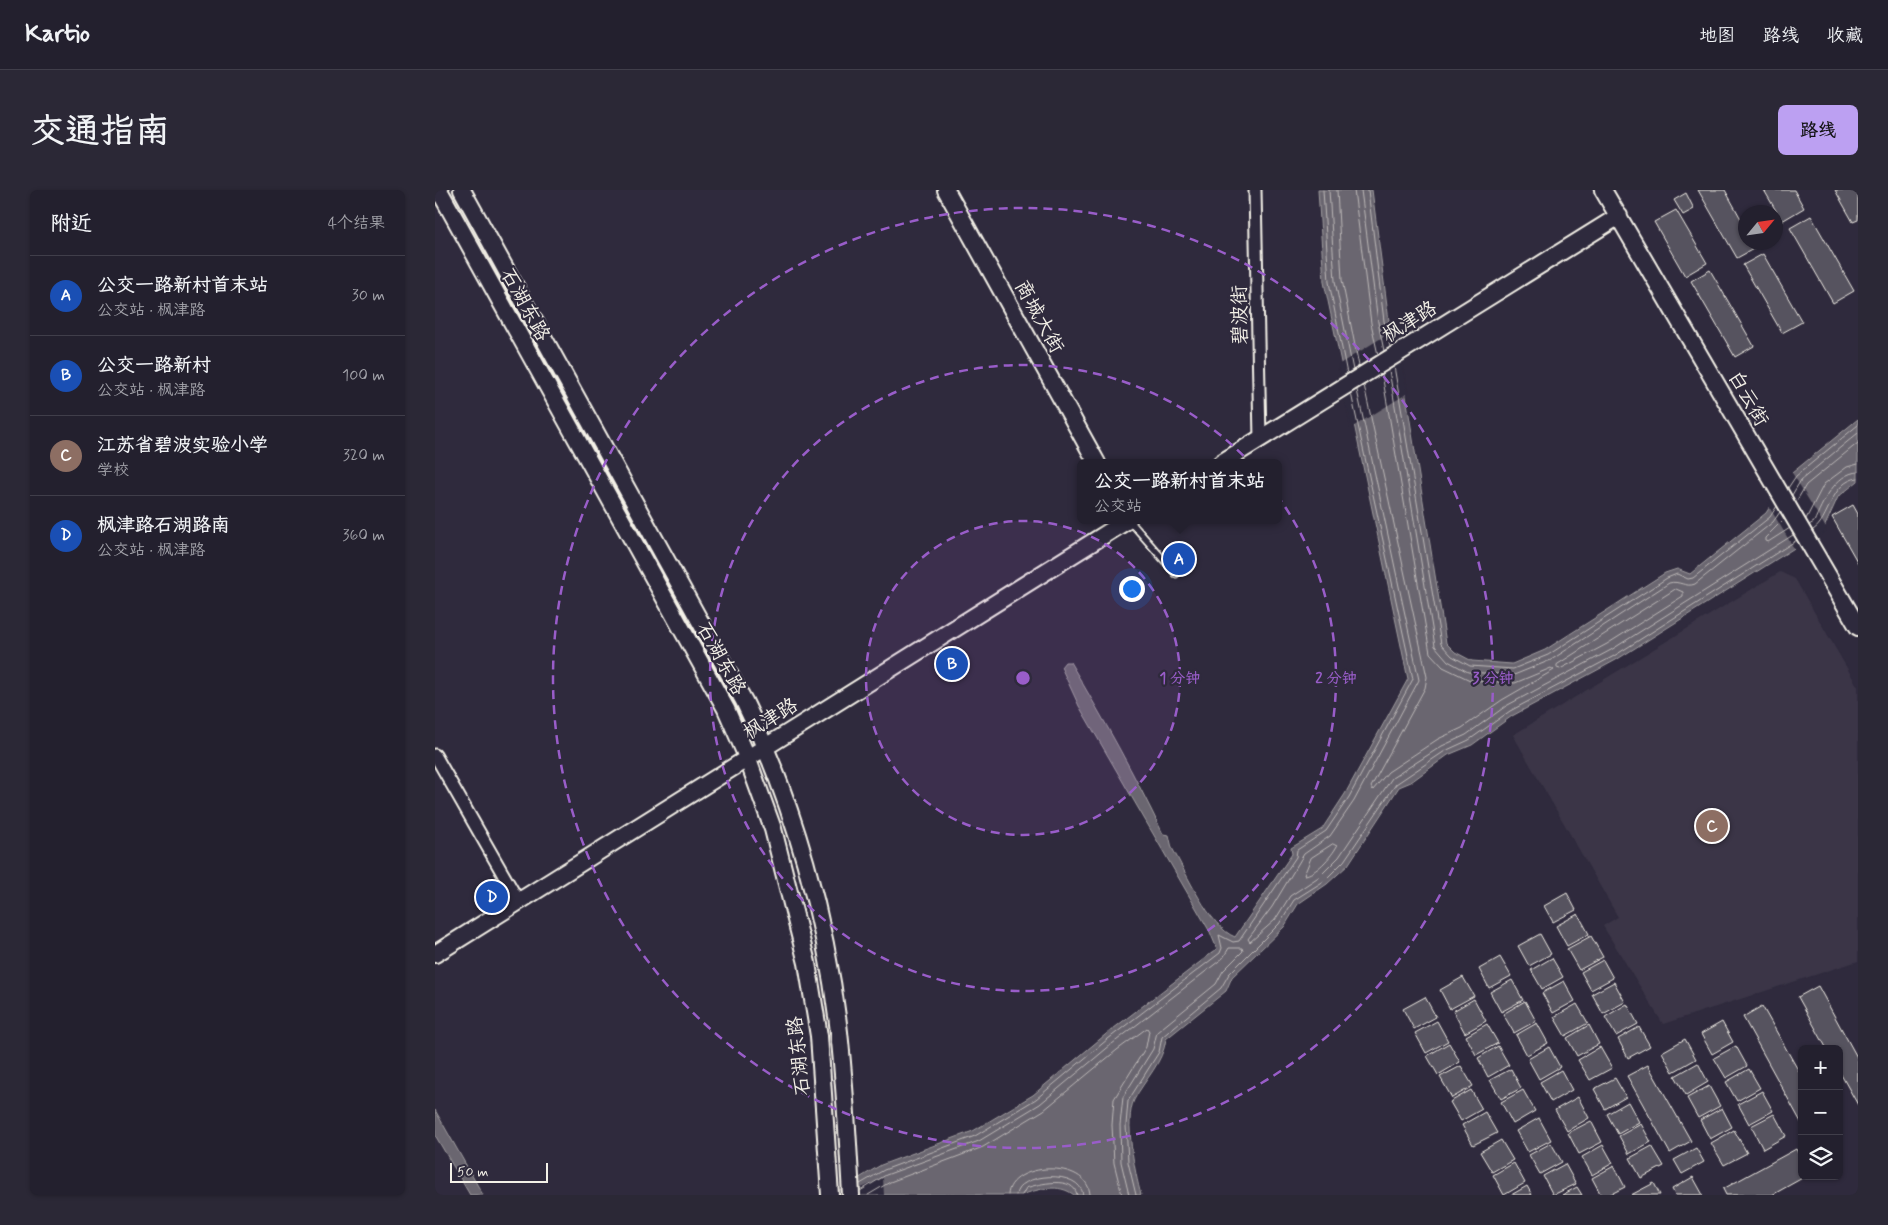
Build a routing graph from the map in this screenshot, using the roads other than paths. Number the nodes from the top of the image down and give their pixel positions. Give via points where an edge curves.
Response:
1 (439, 190) edge
2 (462, 190) edge
3 (946, 190) edge
4 (1255, 190) edge
5 (1603, 190) edge
6 (1619, 216) junction
7 (1260, 439) junction
8 (1095, 459) edge
9 (1228, 459) edge
10 (1122, 524) edge
11 (1132, 524) edge
12 (1176, 574) dead end
13 (1858, 627) edge
14 (765, 746) junction
15 (435, 755) edge
16 (747, 757) junction
17 (519, 902) junction
18 (435, 954) edge
19 (830, 1195) edge
20 (851, 1195) edge

1 - 16 main road, 石湖东路 via 726,709
2 - 14 main road, 石湖东路 via 744,701
3 - 8 main road, 商城大街
4 - 7 street, 碧波街
5 - 6 main road, 白云街
6 - 7 main road, 枫津路
6 - 13 main road, 白云街
7 - 9 main road, 枫津路
10 - 14 main road, 枫津路
11 - 12 lane
14 - 16 main road, 枫津路
14 - 20 main road, 石湖东路 via 803,858 827,956 842,1058
15 - 17 street
16 - 17 main road, 枫津路
16 - 19 main road, 石湖东路 via 778,846 809,970 821,1060
17 - 18 main road, 枫津路

